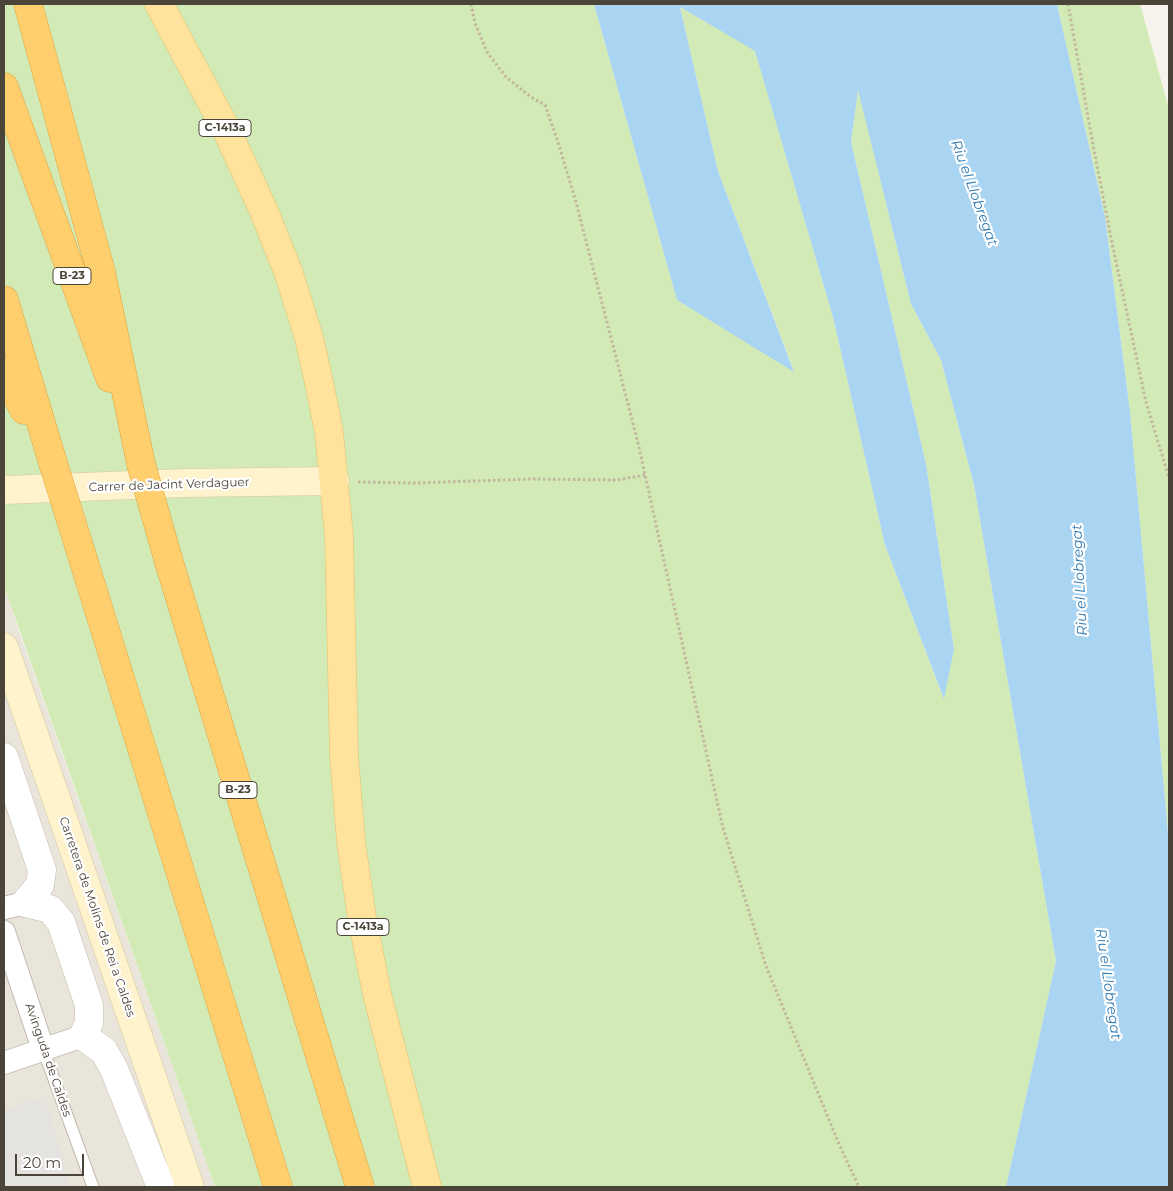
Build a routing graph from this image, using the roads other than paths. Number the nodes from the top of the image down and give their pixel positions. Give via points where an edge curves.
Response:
1 (28, 4) edge
2 (159, 4) edge
3 (4, 86) edge
4 (4, 300) edge
5 (4, 372) edge
6 (53, 463) junction
7 (141, 464) junction
8 (335, 481) junction
9 (4, 490) edge
10 (4, 647) edge
11 (4, 757) edge
12 (14, 906) edge
13 (4, 932) edge
14 (83, 1036) junction
15 (44, 1049) junction
16 (4, 1063) edge
17 (93, 1187) edge
18 (162, 1187) edge
19 (190, 1187) edge
20 (278, 1187) edge
21 (360, 1187) edge
22 (427, 1187) edge

1 - 7 highway via 101,272
2 - 8 main road, C-1413a via 227,131 289,274 310,338 329,432
3 - 7 highway, B-23
4 - 6 highway
5 - 6 highway
6 - 20 highway, bridge
7 - 21 highway, B-23, bridge
8 - 9 main road, Carrer de Jacint Verdaguer
8 - 22 main road, C-1413a via 341,575 344,756 351,842 377,994
10 - 19 main road, Carretera de Molins de Rei a Caldes
11 - 12 street via 42,870 40,885
12 - 14 street via 50,909 61,922 89,1005 89,1023
13 - 15 street, Avinguda de Caldes
14 - 15 street
14 - 18 street via 104,1051 114,1069
15 - 16 street
15 - 17 lane, Avinguda de Caldes

